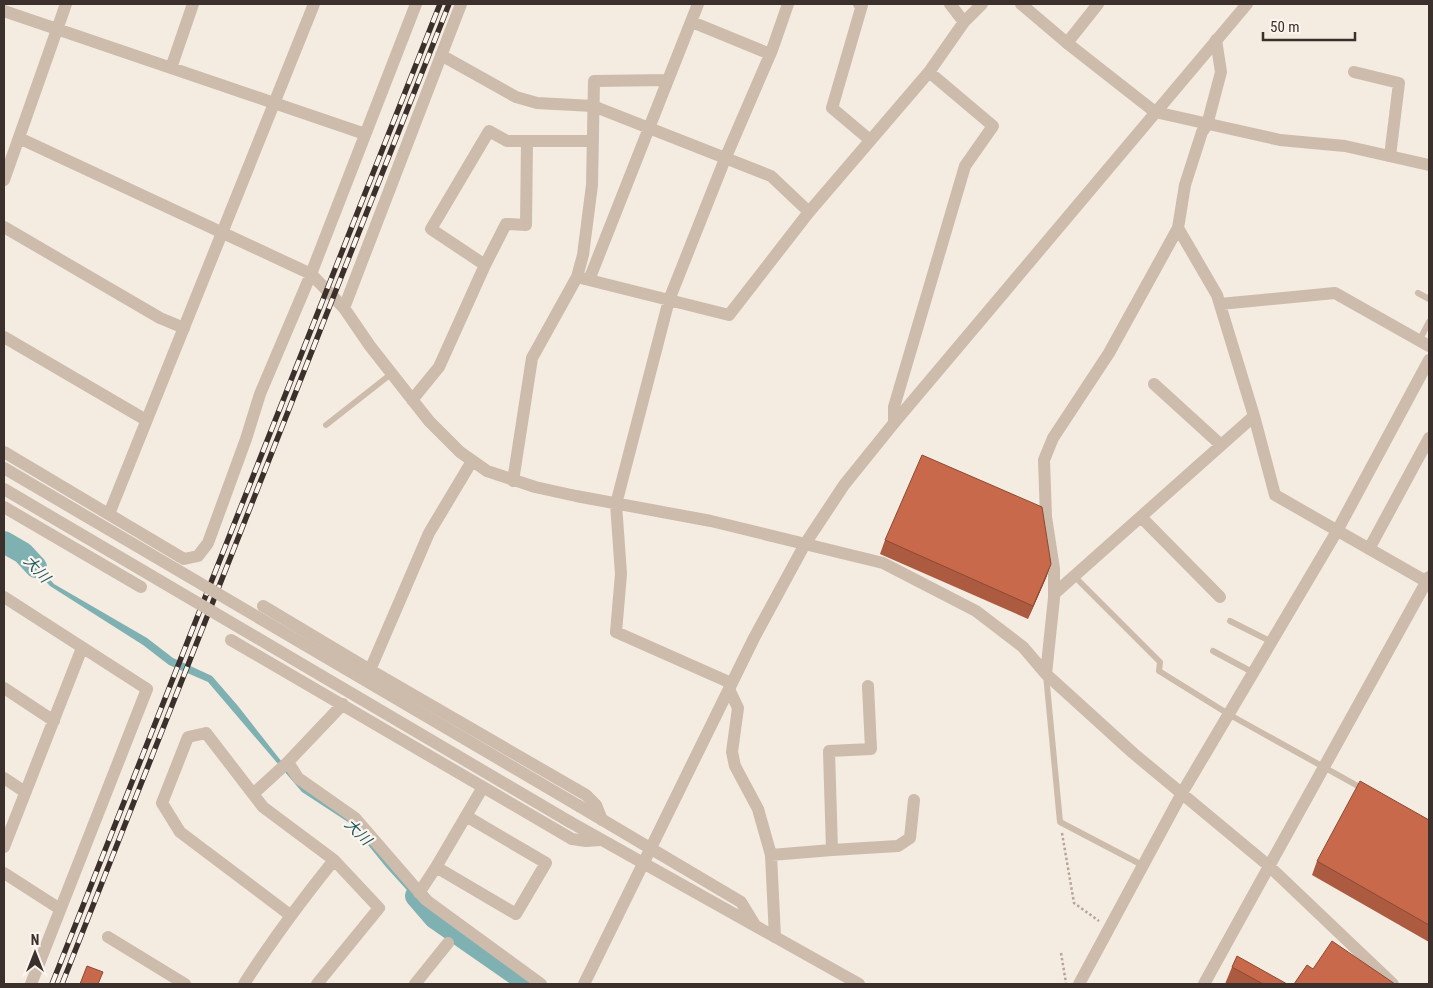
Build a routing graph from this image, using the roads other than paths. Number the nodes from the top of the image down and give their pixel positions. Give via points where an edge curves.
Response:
1 (66, 4) edge
2 (193, 4) edge
3 (313, 4) edge
4 (416, 4) edge
5 (461, 4) edge
6 (698, 4) edge
7 (788, 4) edge
8 (859, 4) edge
9 (950, 4) edge
10 (982, 4) edge
11 (1021, 4) edge
12 (1098, 4) edge
13 (1247, 4) edge
14 (4, 11) edge
15 (692, 22) junction
16 (964, 22) junction
17 (57, 29) junction
18 (1216, 40) junction
19 (1067, 43) junction
20 (770, 54) junction
21 (441, 55) junction
22 (171, 68) junction
23 (929, 72) junction
24 (1354, 72) dead end
25 (668, 80) junction
26 (275, 103) junction
27 (593, 106) junction
28 (1155, 112) junction
29 (1207, 125) junction
30 (648, 128) junction
31 (365, 134) junction
32 (19, 138) junction
33 (870, 140) junction
34 (527, 141) junction
35 (593, 141) junction
36 (1390, 156) junction
37 (725, 159) junction
38 (1429, 165) edge
39 (4, 180) edge
40 (809, 212) junction
41 (4, 227) edge
42 (1178, 228) junction
43 (223, 234) junction
44 (485, 265) junction
45 (311, 274) junction
46 (583, 279) junction
47 (1418, 293) dead end
48 (1429, 299) edge
49 (669, 300) junction
50 (1220, 304) junction
51 (344, 308) junction
52 (1429, 322) edge
53 (184, 328) junction
54 (4, 337) edge
55 (1424, 344) edge
56 (1429, 360) edge
57 (391, 374) junction
58 (1154, 384) dead end
59 (412, 400) junction
60 (1254, 416) junction
61 (146, 420) junction
62 (894, 423) junction
63 (326, 425) dead end
64 (1429, 438) edge
65 (1221, 446) junction
66 (4, 452) edge
67 (472, 461) junction
68 (4, 468) edge
69 (513, 481) junction
70 (4, 489) edge
71 (616, 504) junction
72 (4, 507) edge
73 (109, 514) junction
74 (1141, 516) junction
75 (1337, 531) junction
76 (805, 544) junction
77 (1369, 549) junction
78 (1074, 576) junction
79 (1428, 580) edge
80 (141, 587) dead end
81 (1054, 594) junction
82 (4, 597) edge
83 (1220, 597) dead end
84 (263, 606) dead end
85 (1230, 621) dead end
86 (231, 640) dead end
87 (1272, 642) junction
88 (82, 648) junction
89 (1213, 651) dead end
90 (370, 670) junction
91 (1046, 674) junction
92 (1254, 674) junction
93 (730, 686) junction
94 (868, 686) dead end
95 (4, 688) edge
96 (343, 704) junction
97 (1230, 714) junction
98 (54, 721) junction
99 (285, 765) junction
100 (1324, 766) junction
101 (4, 778) edge
102 (483, 787) junction
103 (25, 792) junction
104 (1182, 793) junction
105 (253, 794) junction
106 (1373, 794) edge
107 (914, 800) dead end
108 (466, 816) junction
109 (602, 820) junction
110 (601, 840) junction
111 (4, 848) edge
112 (650, 849) junction
113 (832, 850) junction
114 (771, 856) junction
115 (334, 860) junction
116 (643, 863) junction
117 (1144, 866) junction
118 (1269, 866) junction
119 (436, 867) junction
120 (4, 873) edge
121 (419, 893) junction
122 (60, 909) junction
123 (290, 915) junction
124 (756, 927) junction
125 (108, 937) dead end
126 (775, 937) junction
127 (448, 943) dead end
128 (30, 984) edge
129 (185, 984) edge
130 (244, 984) edge
131 (318, 984) edge
132 (415, 984) edge
133 (541, 984) edge
134 (584, 984) edge
135 (859, 984) edge
136 (1079, 984) edge
137 (1204, 984) edge
138 (1393, 984) edge

1 - 17 street
2 - 22 street
3 - 26 street
4 - 31 street
5 - 21 street
6 - 15 street
7 - 20 street
8 - 33 street via 862,5 832,108
9 - 16 street
10 - 16 street
11 - 19 street
12 - 19 street
13 - 18 street
14 - 17 street
15 - 20 street
15 - 25 street
16 - 23 street
17 - 22 street
17 - 32 street
18 - 28 street
18 - 29 street via 1221,72
19 - 28 street
20 - 37 street
21 - 27 street via 516,97 537,103
21 - 51 street
22 - 26 street
23 - 33 street
23 - 62 street via 994,126 965,166 894,407
24 - 36 street via 1399,83
25 - 27 street via 594,81
25 - 30 street
26 - 31 street
26 - 43 street
27 - 30 street
27 - 35 street
28 - 29 street
28 - 62 street
29 - 36 street via 1280,140 1346,146
29 - 42 street via 1185,185
30 - 37 street
30 - 46 street
31 - 45 street
32 - 39 street
32 - 43 street
33 - 40 street
34 - 35 street
34 - 44 street via 526,225 506,224
34 - 44 street via 507,141 489,131 431,229
35 - 46 street
36 - 38 street
37 - 40 street via 771,176
37 - 49 street
40 - 49 street via 729,315
41 - 53 street via 160,318
42 - 50 street
42 - 81 street via 1109,353 1053,438 1044,460
43 - 45 street
43 - 53 street
44 - 59 street via 439,367
45 - 51 street
45 - 73 street via 260,394 208,543 198,556 184,560
46 - 49 street
46 - 69 street via 532,358
47 - 48 lane
49 - 71 street
50 - 55 street via 1335,293
50 - 60 street
51 - 57 street
52 - 55 lane
53 - 61 street
54 - 61 street
56 - 75 street
57 - 59 street
57 - 63 lane
58 - 65 street
59 - 67 street via 429,421
60 - 65 street
60 - 75 street via 1275,495
61 - 73 street
62 - 76 street via 844,486
64 - 77 street
65 - 74 street
66 - 73 street
67 - 69 street
67 - 90 street via 429,532
68 - 109 street, bridge
69 - 71 street
70 - 110 street, bridge
71 - 76 street
71 - 93 street via 621,574 616,632
72 - 80 street
74 - 78 street
74 - 83 street
75 - 77 street
75 - 87 street
76 - 91 street via 883,563 976,611 1023,646
76 - 93 street
77 - 79 street
78 - 81 street
78 - 97 lane via 1160,662 1159,671
79 - 100 street
81 - 91 street
82 - 88 street
84 - 90 street
85 - 87 lane
86 - 96 street
87 - 92 street
88 - 98 street
88 - 122 street via 147,689
89 - 92 lane
90 - 109 street via 586,795 596,805
91 - 104 street
91 - 117 lane via 1060,822
92 - 97 street
93 - 112 street
93 - 114 street via 738,708 732,752 735,766 758,809
94 - 113 street via 871,749 830,751
95 - 98 street
96 - 99 street
96 - 102 street
97 - 100 lane
97 - 104 street
98 - 103 street
99 - 105 street
99 - 121 street via 298,778 355,818
100 - 106 lane
100 - 118 street
101 - 103 street
102 - 108 street
102 - 110 street via 572,839
103 - 111 street
104 - 117 street
104 - 118 street
105 - 115 street via 263,807
105 - 123 street via 206,733 188,736 162,803 180,832
107 - 113 street via 910,838 898,846
108 - 119 street
108 - 119 street via 546,864 516,914
109 - 112 street
110 - 116 street
112 - 116 street
112 - 124 street via 742,902
113 - 114 street
114 - 126 street
115 - 123 street
115 - 131 street via 378,908
116 - 124 street
116 - 134 street
117 - 136 street
118 - 137 street
118 - 138 street
119 - 121 street
120 - 122 street
121 - 133 street
122 - 128 street
123 - 130 street
124 - 126 street
125 - 129 street
126 - 135 street
127 - 132 street

